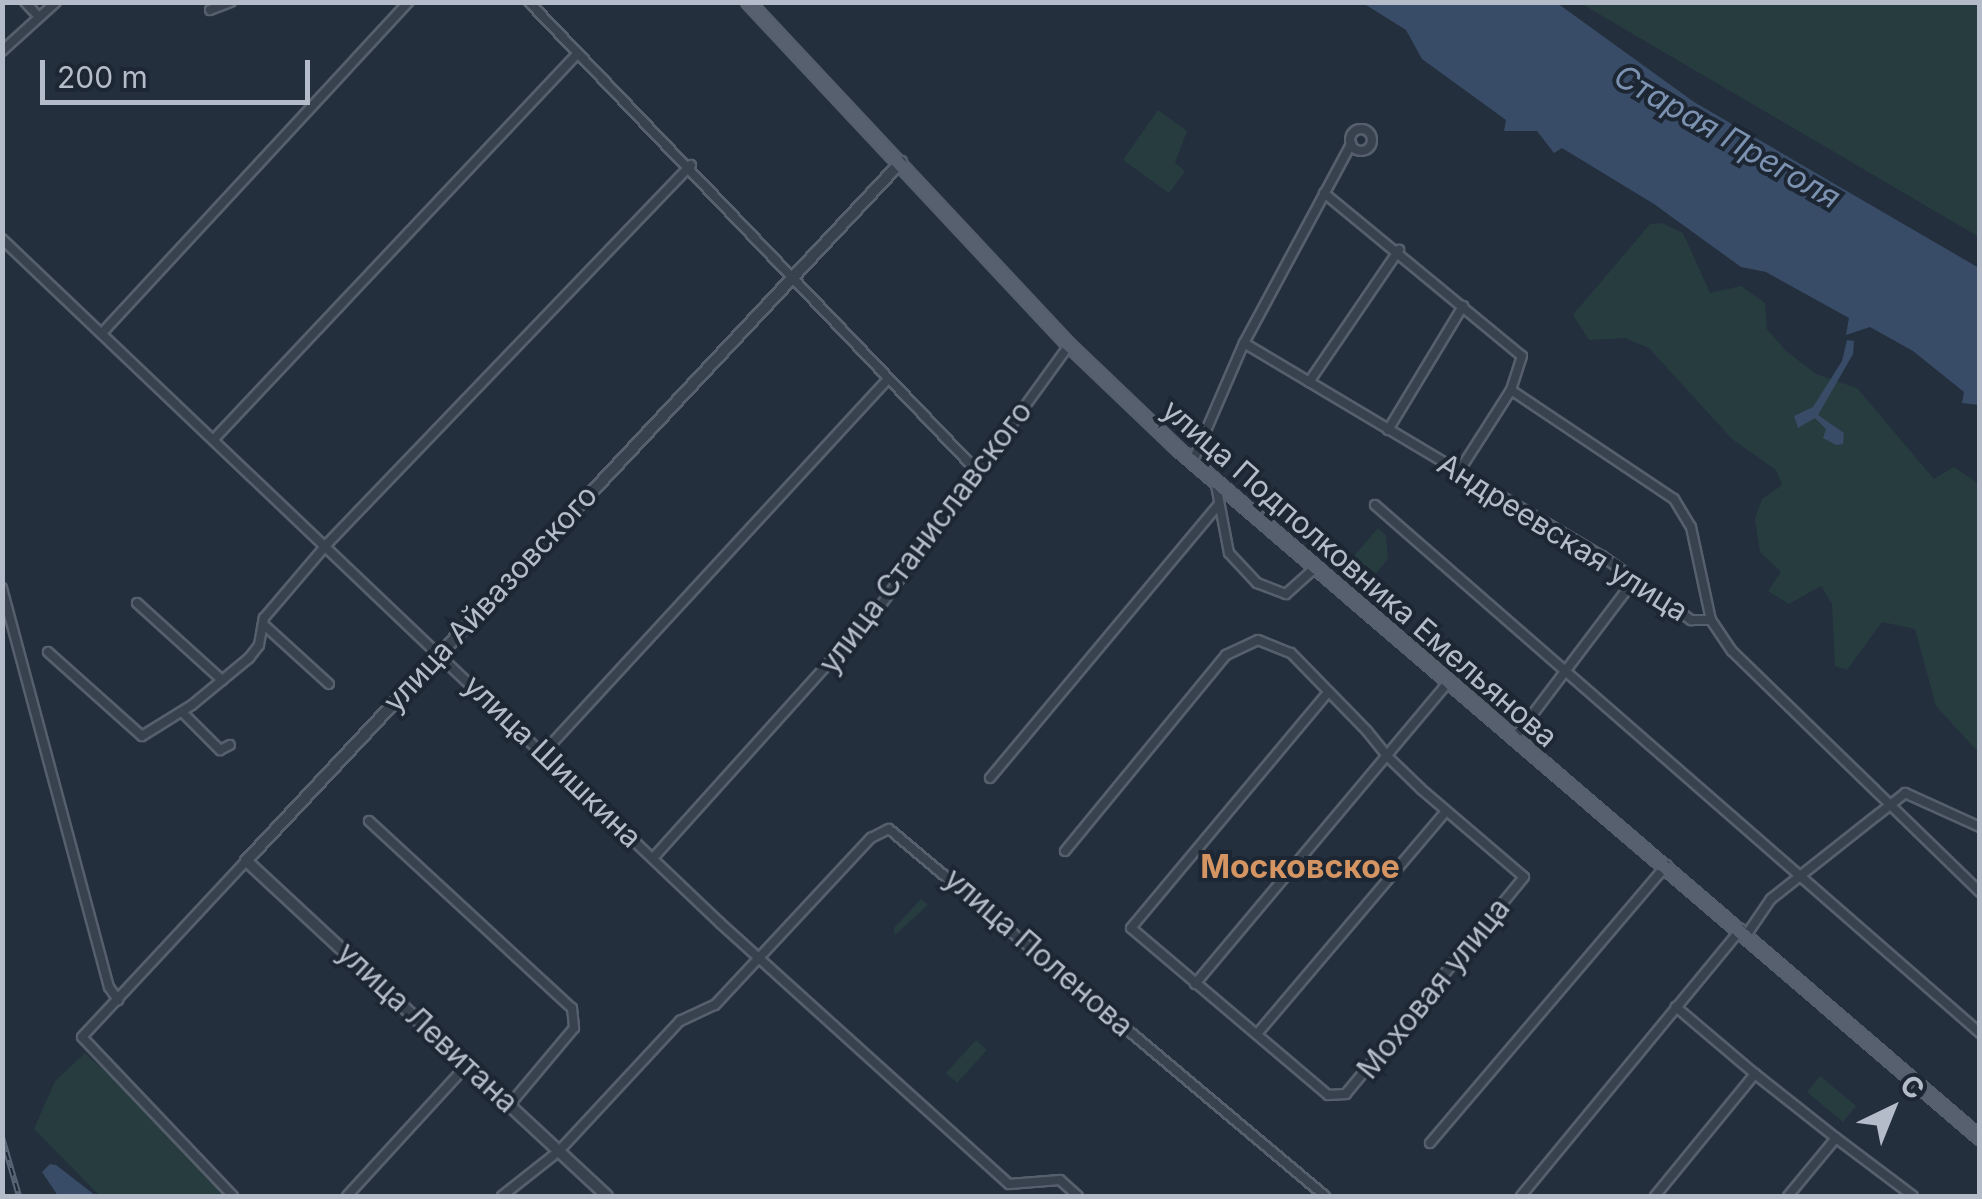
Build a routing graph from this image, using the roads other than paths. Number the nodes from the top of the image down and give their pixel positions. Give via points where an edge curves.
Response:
1 (24, 2) edge
2 (56, 2) edge
3 (231, 2) edge
4 (410, 2) edge
5 (529, 2) edge
6 (748, 2) edge
7 (210, 10) dead end
8 (38, 16) junction
9 (2, 51) edge
10 (577, 54) junction
11 (1350, 144) dead end
12 (900, 162) junction
13 (690, 165) junction
14 (1324, 194) junction
15 (2, 240) edge
16 (1398, 250) junction
17 (793, 276) junction
18 (1464, 306) junction
19 (102, 334) junction
20 (1244, 343) junction
21 (1069, 344) junction
22 (888, 379) junction
23 (1310, 382) junction
24 (1511, 390) junction
25 (1388, 430) junction
26 (214, 439) junction
27 (1192, 463) junction
28 (979, 473) junction
29 (1458, 473) junction
30 (1216, 485) junction
31 (1218, 505) junction
32 (1375, 505) dead end
33 (328, 543) junction
34 (1313, 570) junction
35 (1632, 583) junction
36 (2, 588) edge
37 (137, 603) dead end
38 (1711, 620) junction
39 (263, 624) junction
40 (48, 652) dead end
41 (440, 652) junction
42 (1567, 670) junction
43 (222, 680) junction
44 (329, 684) dead end
45 (1447, 684) junction
46 (1328, 692) junction
47 (182, 712) junction
48 (1512, 741) junction
49 (230, 745) dead end
50 (545, 751) junction
51 (1387, 756) junction
52 (990, 778) dead end
53 (1886, 802) junction
54 (1446, 811) junction
55 (369, 821) dead end
56 (1980, 827) edge
57 (1065, 851) dead end
58 (654, 858) junction
59 (246, 861) junction
60 (1667, 865) junction
61 (1802, 874) junction
62 (1980, 892) edge
63 (1744, 931) junction
64 (762, 957) junction
65 (1195, 984) junction
66 (118, 1000) junction
67 (1676, 1008) junction
68 (1257, 1034) junction
69 (1980, 1034) edge
70 (469, 1063) junction
71 (1756, 1074) junction
72 (511, 1103) junction
73 (1836, 1138) junction
74 (1980, 1138) edge
75 (1430, 1143) dead end
76 (559, 1151) junction
77 (229, 1194) edge
78 (347, 1196) edge
79 (502, 1196) edge
80 (607, 1196) edge
81 (1078, 1196) edge
82 (1325, 1196) edge
83 (1521, 1196) edge
84 (1655, 1196) edge
85 (1788, 1196) edge
86 (1913, 1196) edge

1 - 8 street
2 - 8 street
3 - 7 street
4 - 19 street
5 - 10 street
6 - 12 main road, улица Подполковника Емельянова
8 - 9 street
10 - 13 street
10 - 26 street
11 - 14 street
12 - 17 street, улица Айвазовского
12 - 21 main road, улица Подполковника Емельянова
13 - 17 street
13 - 33 street
14 - 16 street
14 - 20 street
15 - 19 street, улица Шишкина
16 - 18 street
16 - 23 street
17 - 22 street
17 - 41 street, улица Айвазовского
18 - 24 street via 1522,356
18 - 25 street
19 - 26 street, улица Шишкина
20 - 23 street, Андреевская улица
20 - 27 street
21 - 27 main road, улица Подполковника Емельянова
21 - 28 street, улица Станиславского
22 - 28 street
22 - 50 street
23 - 25 street, Андреевская улица
24 - 29 street
24 - 38 street via 1674,499 1691,527
25 - 29 street, Андреевская улица
26 - 33 street, улица Шишкина
27 - 30 main road, улица Подполковника Емельянова
28 - 58 street, улица Станиславского via 870,618
29 - 35 street, Андреевская улица via 1602,556
30 - 31 street
30 - 34 main road, улица Подполковника Емельянова
31 - 34 street via 1239,567 1273,593 1300,588
31 - 52 street
32 - 42 street
33 - 39 street
33 - 41 street, улица Шишкина
34 - 45 main road, улица Подполковника Емельянова
35 - 38 street, Андреевская улица via 1691,620
35 - 42 street
36 - 66 street via 108,987
37 - 43 street
38 - 53 street, Андреевская улица via 1732,651
39 - 43 street via 259,645
39 - 44 street
40 - 47 street via 146,737
41 - 50 street, улица Шишкина
41 - 59 street, улица Айвазовского
42 - 48 street
42 - 61 street
43 - 47 street
45 - 48 main road, улица Подполковника Емельянова
45 - 51 street
46 - 51 street, Моховая улица
46 - 57 street, Моховая улица via 1274,642 1238,644
46 - 65 street, Моховая улица via 1131,928
47 - 49 street via 220,750
48 - 60 main road, улица Подполковника Емельянова
50 - 58 street, улица Шишкина
51 - 54 street, Моховая улица
51 - 65 street
53 - 56 street via 1905,794
53 - 61 street
53 - 62 street, Андреевская улица
54 - 68 street
54 - 68 street, Моховая улица via 1524,878 1346,1094 1328,1095
55 - 72 street via 572,1008 574,1028
58 - 64 street, улица Шишкина
59 - 66 street, улица Айвазовского
59 - 70 street, улица Левитана
60 - 63 main road, улица Подполковника Емельянова
60 - 75 street
61 - 63 street
61 - 69 street
63 - 67 street
63 - 74 main road, улица Подполковника Емельянова
64 - 76 street, улица Поленова via 715,1005 680,1021
64 - 81 street, улица Шишкина via 1009,1184 1060,1180
64 - 82 street, улица Поленова via 878,832 900,832
65 - 68 street, Моховая улица
66 - 77 street, улица Айвазовского via 82,1037
67 - 71 street
67 - 83 street
70 - 72 street, улица Левитана
70 - 78 street
71 - 73 street
71 - 84 street
72 - 76 street, улица Левитана
73 - 85 street
73 - 86 street
76 - 79 street, улица Поленова
76 - 80 street, улица Левитана

